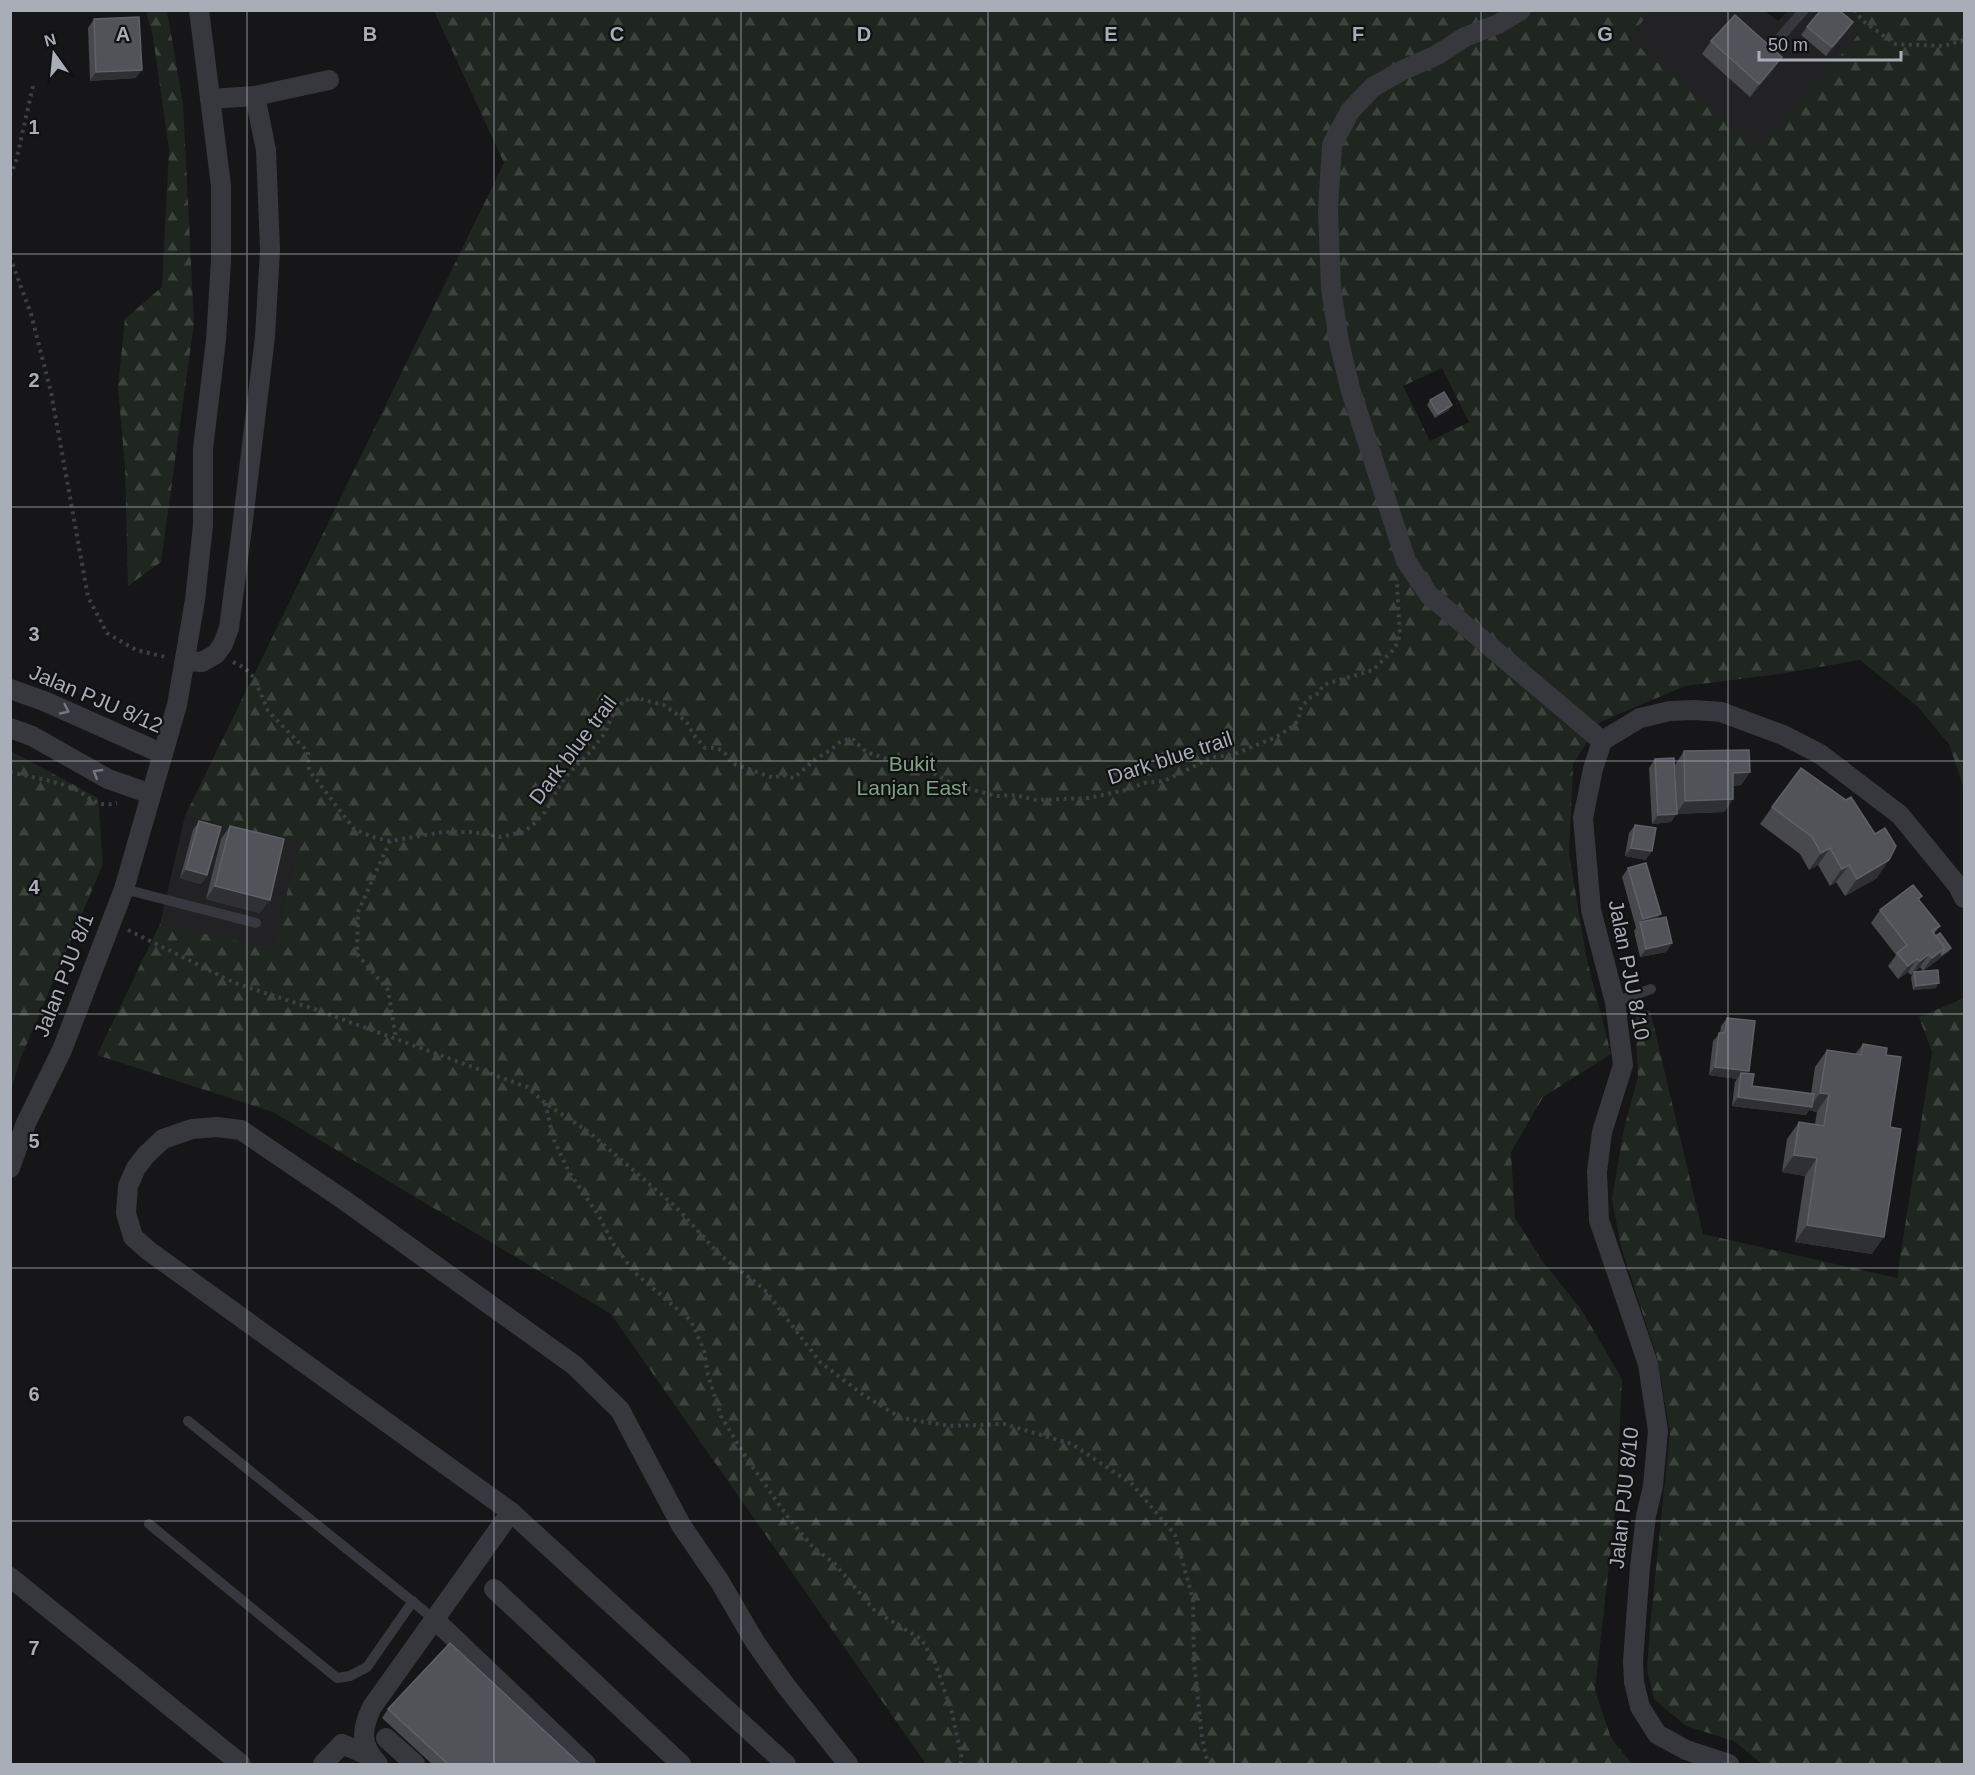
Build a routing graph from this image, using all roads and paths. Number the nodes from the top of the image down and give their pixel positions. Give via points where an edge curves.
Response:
1 (199, 10) edge
2 (1521, 10) edge
3 (1804, 10) edge
4 (1854, 10) edge
5 (1752, 38) edge
6 (1965, 40) edge
7 (329, 81) dead end
8 (34, 82) dead end
9 (255, 96) junction
10 (210, 99) junction
11 (10, 176) edge
12 (10, 257) edge
13 (1406, 561) junction
14 (216, 654) junction
15 (185, 660) junction
16 (10, 689) edge
17 (10, 728) edge
18 (1602, 741) junction
19 (163, 754) junction
20 (10, 772) edge
21 (151, 794) junction
22 (390, 841) junction
23 (124, 889) junction
24 (1965, 898) edge
25 (110, 921) junction
26 (256, 923) dead end
27 (1651, 989) dead end
28 (1615, 1002) junction
29 (396, 1039) junction
30 (545, 1103) junction
31 (10, 1168) edge
32 (188, 1421) dead end
33 (511, 1512) junction
34 (149, 1524) dead end
35 (10, 1577) edge
36 (494, 1589) dead end
37 (413, 1601) junction
38 (435, 1619) junction
39 (386, 1738) dead end
40 (374, 1760) edge
41 (241, 1764) edge
42 (323, 1764) edge
43 (415, 1764) edge
44 (586, 1764) edge
45 (681, 1764) edge
46 (786, 1764) edge
47 (848, 1764) edge
48 (960, 1764) edge
49 (1208, 1764) edge
50 (1729, 1764) edge

1 - 10 street, Jalan PJU 8/1
2 - 13 street via 1373,87 1350,111 1332,145 1329,250 1339,342
3 - 5 lane via 1768,51
4 - 6 path via 1895,44 1944,46
7 - 9 street
8 - 11 path
9 - 10 street
9 - 14 street via 266,150 270,250 265,338 229,628
10 - 15 street, Jalan PJU 8/1 via 221,186 221,261 203,449 203,525
12 - 15 path via 31,314 51,392 88,597 107,633 136,650
13 - 18 street via 1429,595
13 - 22 path, Dark blue trail via 1395,576 1400,635 1395,648 1373,670 1323,685 1301,707 1298,721 1274,738 1232,755 1213,757 1164,781 1076,800 997,796 866,752 848,739 837,743 794,778 774,778 731,763 726,752 717,747 705,748 686,721 664,705 624,700 591,752 566,777 545,812 525,832 501,837 444,832
14 - 15 street via 202,662
14 - 22 path, Dark blue trail via 245,668 254,678 268,711 308,752 309,770 354,829
15 - 19 street, Jalan PJU 8/1
16 -> 19 street, Jalan PJU 8/12
21 -> 17 street via 108,779 32,736
18 - 24 street via 1640,718 1694,710 1721,712 1783,735 1820,754 1900,815
18 - 28 street, Jalan PJU 8/10 via 1583,818 1591,910
19 - 21 street, Jalan PJU 8/1
20 - 21 path via 71,788 105,806
21 - 23 street, Jalan PJU 8/1
22 - 29 path via 358,912 357,954 388,990
23 - 25 street, Jalan PJU 8/1
23 - 26 lane
25 - 29 path via 235,983
25 - 31 street, Jalan PJU 8/1 via 62,1050 26,1123
27 - 28 lane
28 - 50 street, Jalan PJU 8/10 via 1623,1065 1602,1132 1597,1172 1599,1220 1648,1364 1658,1431 1640,1567 1634,1682 1640,1707 1657,1734 1686,1750
29 - 30 path via 527,1087
30 - 48 path via 554,1140 569,1172 612,1242 634,1272 691,1321 704,1350 721,1416 784,1512 875,1611 921,1639 934,1662 952,1713
30 - 49 path via 589,1132 676,1207 720,1255 764,1289 820,1362 862,1394 901,1418 950,1426 1004,1424 1072,1444 1132,1484 1175,1535 1193,1599 1194,1662
32 - 37 lane
33 - 38 street
33 - 46 street
33 - 47 street via 133,1237 126,1213 128,1186 146,1155 163,1139 192,1129 241,1130 574,1365 620,1410 681,1525 755,1642
34 - 37 lane via 337,1678 367,1667
35 - 41 street
36 - 45 street
37 - 38 lane
38 - 40 street via 365,1720 364,1744
38 - 44 street
39 - 43 street
40 - 42 street via 342,1744

